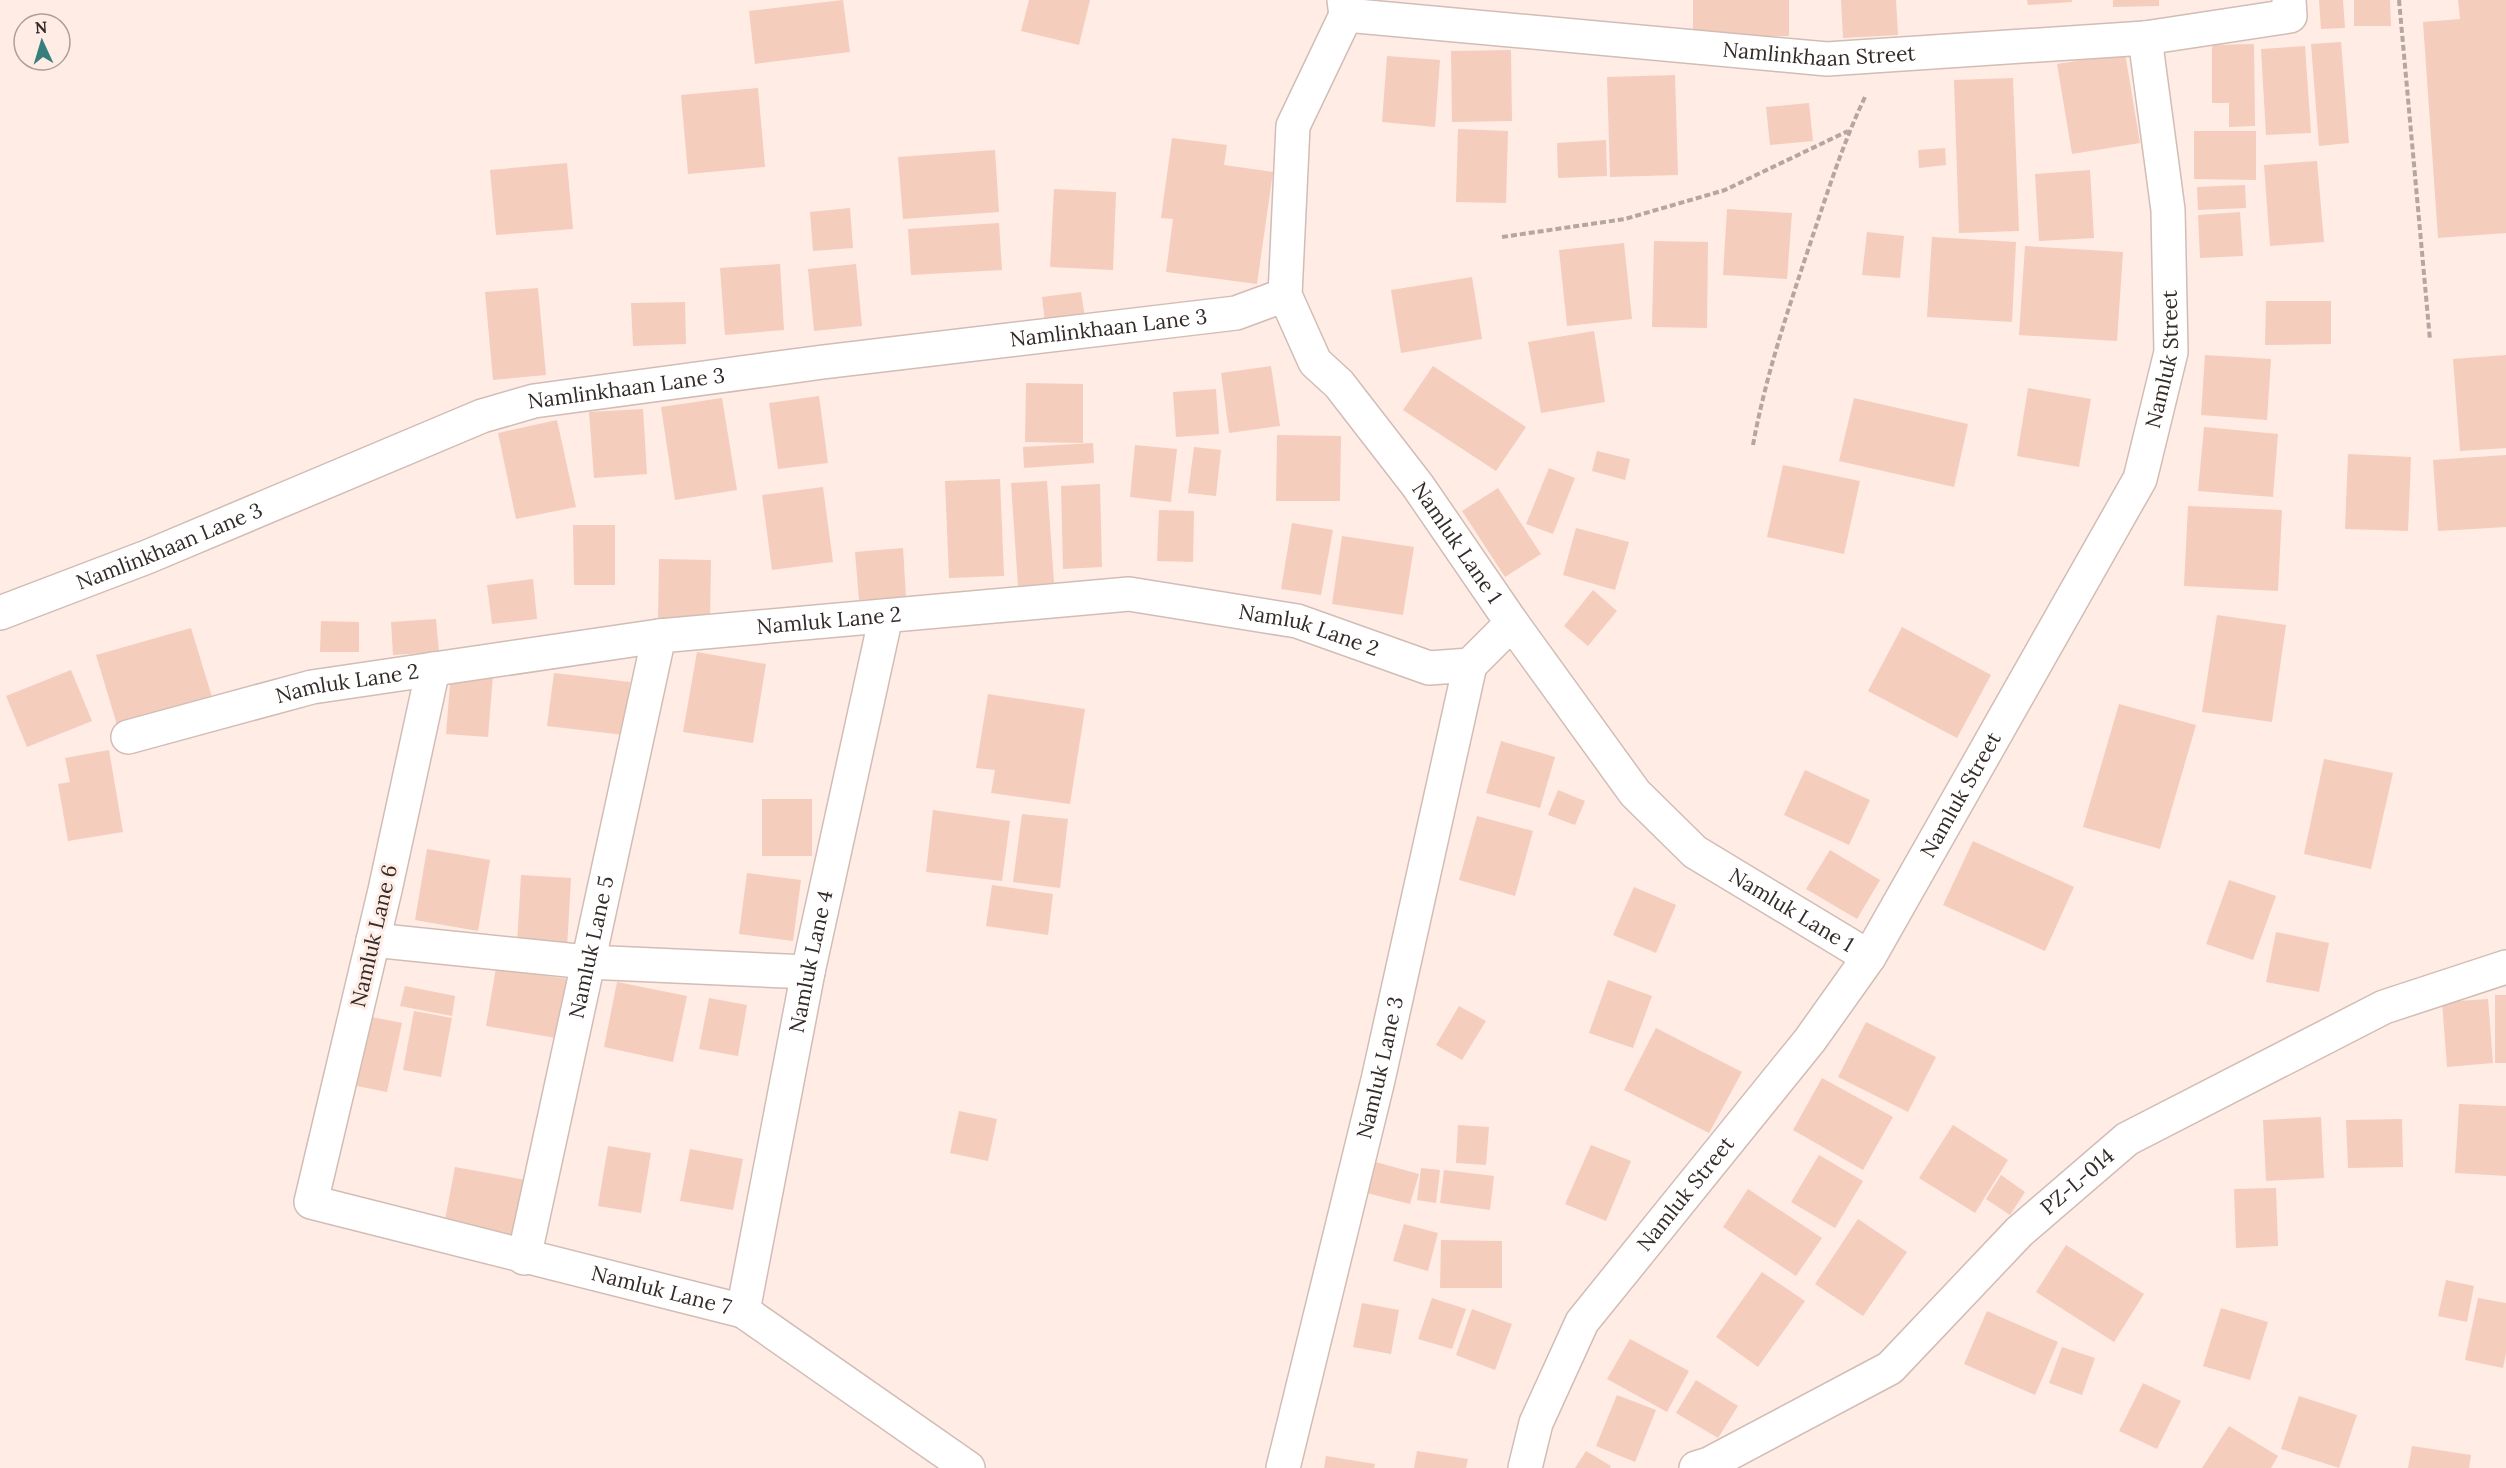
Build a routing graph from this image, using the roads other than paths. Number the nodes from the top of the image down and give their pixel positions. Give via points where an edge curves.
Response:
1 (2289, 0) edge
2 (1345, 8) edge
3 (2145, 38) junction
4 (1285, 295) junction
5 (0, 613) edge
6 (886, 616) junction
7 (1512, 623) junction
8 (659, 636) junction
9 (1470, 665) junction
10 (433, 669) junction
11 (128, 737) dead end
12 (374, 940) junction
13 (1869, 957) junction
14 (587, 962) junction
15 (2506, 967) edge
16 (808, 972) junction
17 (311, 1202) joint
18 (524, 1258) junction
19 (743, 1311) junction
20 (968, 1468) edge
21 (1283, 1468) edge
22 (1525, 1468) edge
23 (1696, 1468) edge

1 - 3 street, Namlinkhaan Street via 2290,16
2 - 3 street, Namlinkhaan Street via 1827,59
2 - 4 street, Namluk Lane 1 via 1293,126
3 - 13 street, Namluk Street via 2168,210 2171,352 2140,479
4 - 5 street, Namlinkhaan Lane 3 via 1236,313 534,401 482,416 147,557
4 - 7 street, Namluk Lane 1 via 1316,362 1339,384 1418,486
6 - 8 street, Namluk Lane 2
6 - 9 street, Namluk Lane 2 via 1129,594 1297,621 1429,668
6 - 16 street, Namluk Lane 4
7 - 9 street
7 - 13 street, Namluk Lane 1 via 1635,793 1695,852
8 - 10 street, Namluk Lane 2
8 - 14 street, Namluk Lane 5
9 - 21 street, Namluk Lane 3 via 1378,1080
10 - 11 street, Namluk Lane 2 via 312,687
10 - 12 street, Namluk Lane 6
12 - 14 street
12 - 17 street, Namluk Lane 6
13 - 22 street, Namluk Street via 1810,1040 1582,1322 1536,1423
14 - 16 street
14 - 18 street, Namluk Lane 5
15 - 23 street, PZ-L-014 via 2384,1007 2127,1139 2019,1232 1890,1368
16 - 19 street, Namluk Lane 4
17 - 18 street, Namluk Lane 7
18 - 19 street, Namluk Lane 7
19 - 20 street, Namluk Lane 7

